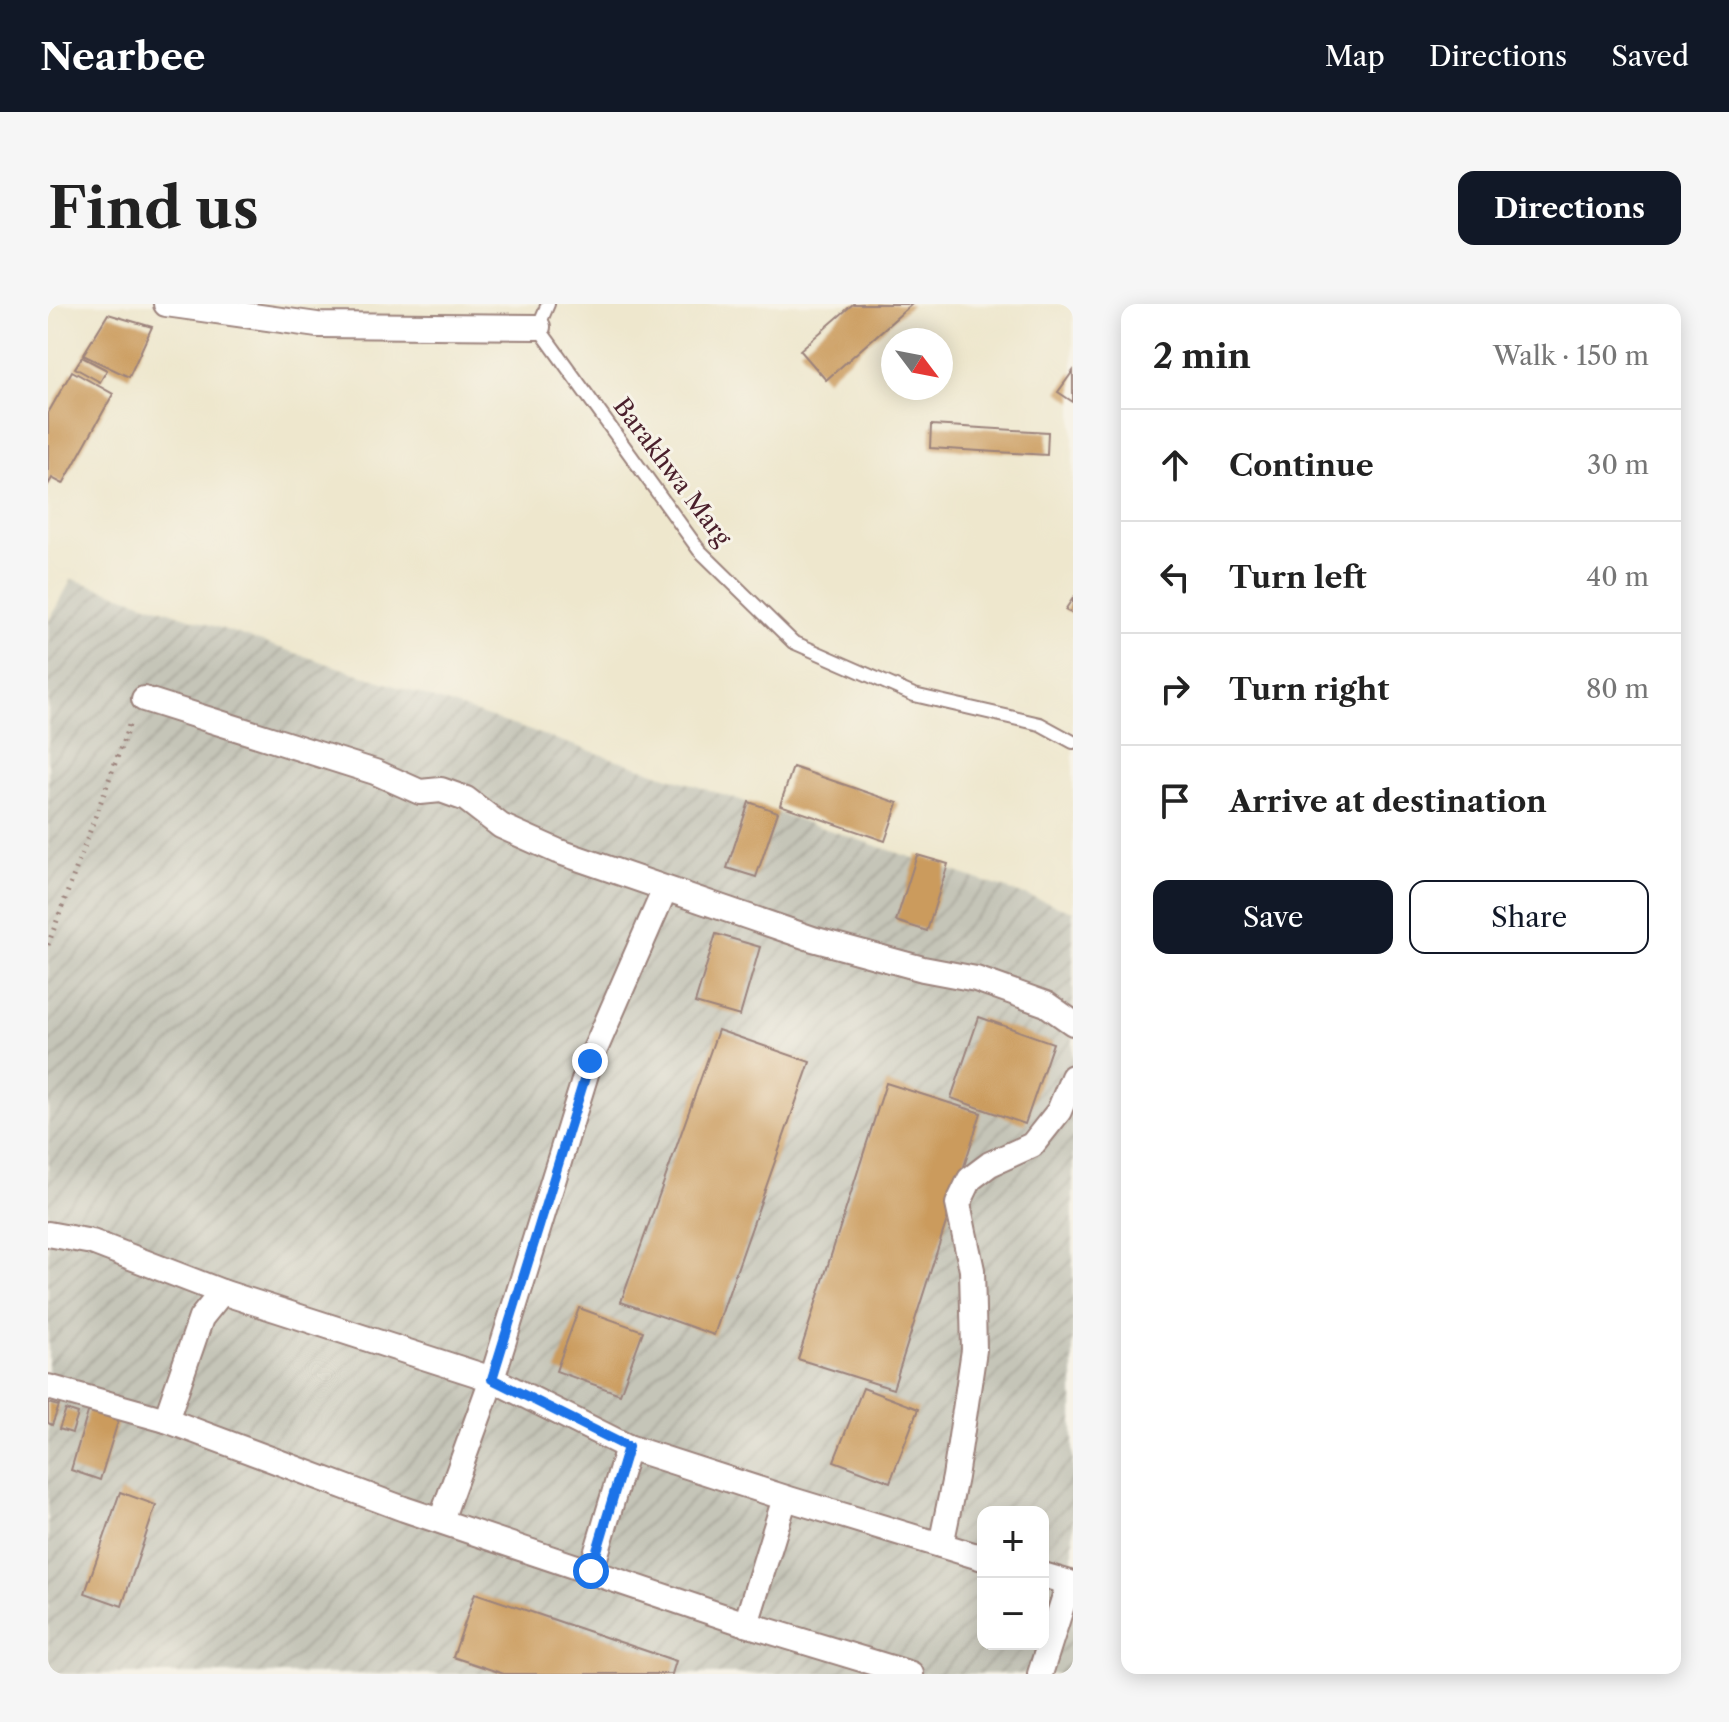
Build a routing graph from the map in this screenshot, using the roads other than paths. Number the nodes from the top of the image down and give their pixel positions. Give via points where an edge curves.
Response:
1 (166, 304) edge
2 (303, 304) edge
3 (548, 304) edge
4 (317, 325) junction
5 (538, 327) junction
6 (144, 699) road end
7 (1073, 742) edge
8 (665, 889) junction
9 (1073, 1023) edge
10 (1073, 1077) edge
11 (48, 1234) edge
12 (222, 1292) junction
13 (492, 1379) junction
14 (48, 1387) edge
15 (166, 1420) junction
16 (628, 1447) junction
17 (785, 1498) junction
18 (441, 1520) junction
19 (941, 1545) junction
20 (977, 1556) edge
21 (591, 1571) junction
22 (1049, 1577) edge
23 (1071, 1583) edge
24 (746, 1624) junction
25 (911, 1674) edge
26 (1040, 1674) edge

1 - 4 street
2 - 4 street
3 - 5 lane
4 - 5 street
5 - 7 lane, Barakhwa Marg via 699,550 793,642 914,695 1040,724
6 - 8 street via 375,772 420,792 454,794 501,826
8 - 9 street via 813,939 976,979 1046,1004
8 - 13 street via 590,1061
10 - 19 street via 1059,1111 1032,1145 970,1179 958,1204 972,1270 974,1350
11 - 12 street via 92,1242
12 - 13 street
12 - 15 street via 201,1318
13 - 16 street
13 - 18 street
14 - 15 street
15 - 18 street
16 - 17 street
16 - 21 street
17 - 19 street
17 - 24 street
18 - 21 street
19 - 20 street
21 - 24 street
22 - 23 street
23 - 26 street
24 - 25 street

